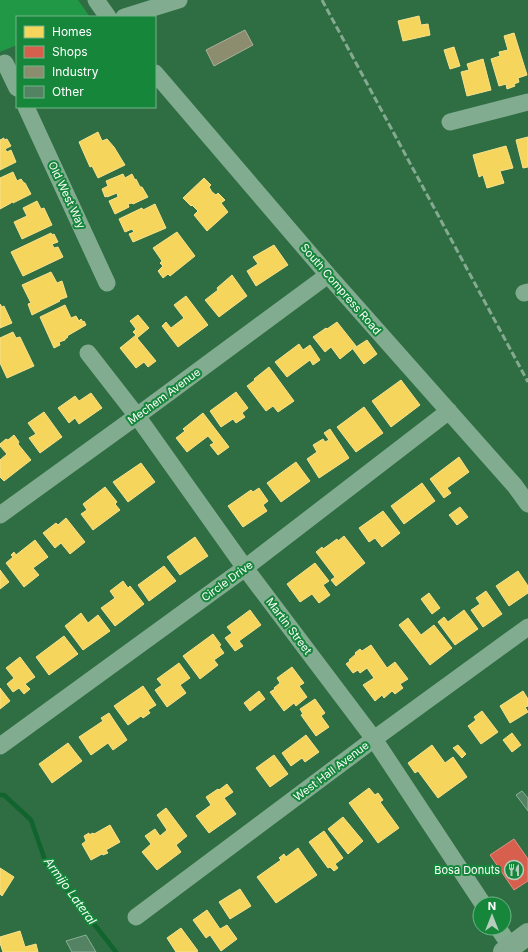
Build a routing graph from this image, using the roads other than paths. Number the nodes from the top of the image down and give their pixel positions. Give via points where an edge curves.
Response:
1 (96, 0) edge
2 (179, 0) edge
3 (107, 16) edge
4 (127, 16) edge
5 (7, 62) edge
6 (156, 74) edge
7 (16, 85) edge
8 (528, 102) edge
9 (26, 108) edge
10 (450, 122) dead end
11 (328, 275) junction
12 (108, 283) dead end
13 (88, 353) dead end
14 (449, 411) junction
15 (137, 416) junction
16 (528, 504) edge
17 (0, 515) edge
18 (245, 568) junction
19 (528, 627) edge
20 (374, 739) junction
21 (0, 746) edge
22 (478, 896) edge
23 (136, 917) dead end
24 (528, 934) edge
25 (501, 936) edge
26 (507, 949) edge

1 - 3 street
2 - 4 street
5 - 7 street
6 - 11 street, South Compress Road
8 - 10 street
9 - 12 street, Old West Way
11 - 14 street, South Compress Road
11 - 15 street, Mechem Avenue
13 - 15 street, Martin Street
14 - 16 street, South Compress Road via 516,486
14 - 18 street, Circle Drive
15 - 17 street, Mechem Avenue
15 - 18 street, Martin Street
18 - 20 street, Martin Street
18 - 21 street, Circle Drive
19 - 20 street, West Hall Avenue
20 - 22 street, Martin Street
20 - 23 street, West Hall Avenue
24 - 26 main road
25 - 26 street

